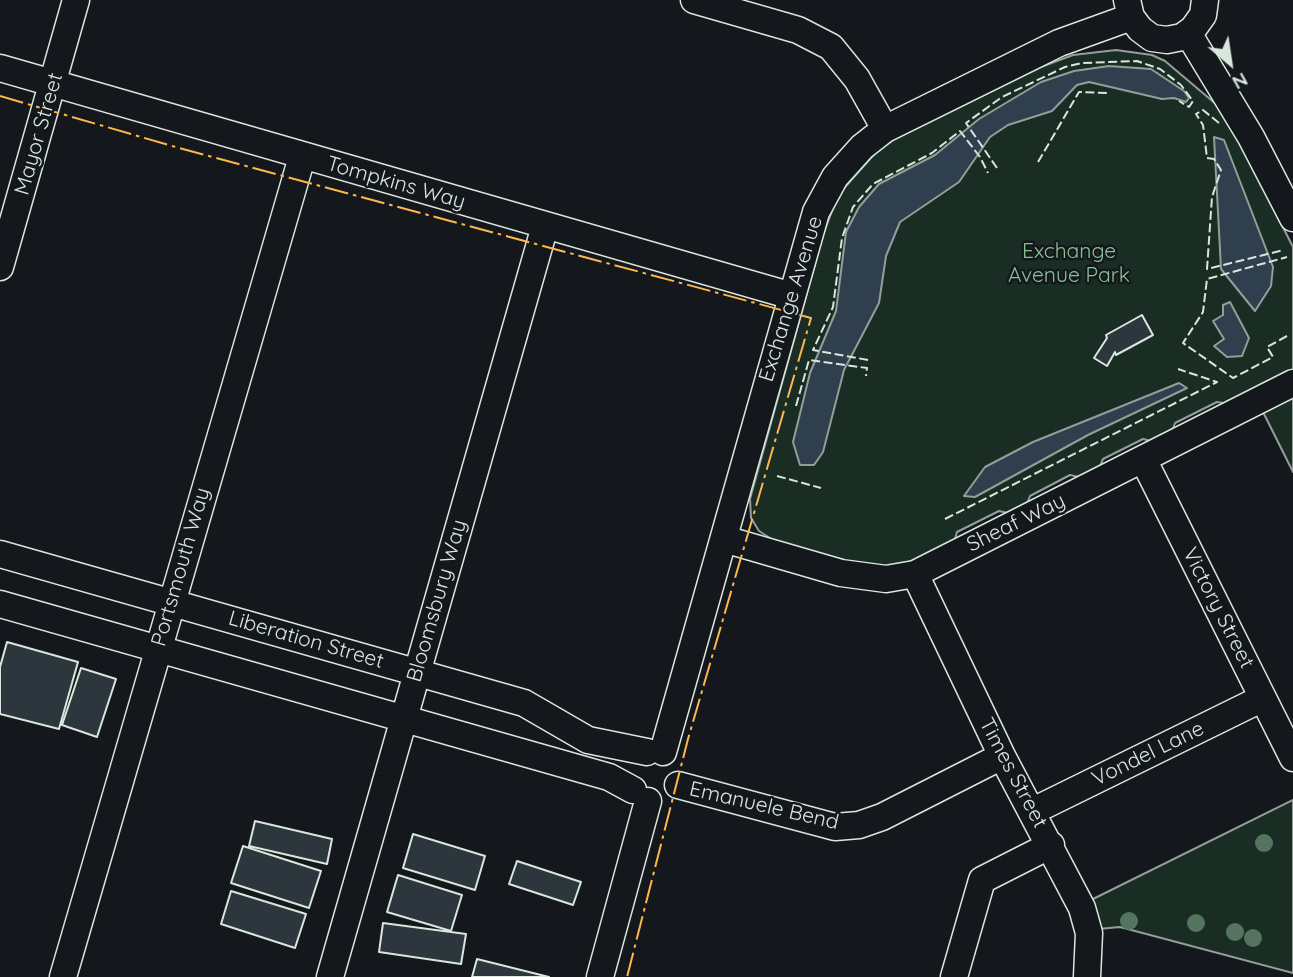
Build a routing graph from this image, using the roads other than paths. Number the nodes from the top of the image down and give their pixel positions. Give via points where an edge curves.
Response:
1 (76, 0) edge
2 (702, 1) edge
3 (1129, 9) edge
4 (1205, 12) edge
5 (0, 68) edge
6 (54, 82) junction
7 (885, 129) junction
8 (302, 157) junction
9 (1293, 218) edge
10 (545, 226) junction
11 (0, 267) edge
12 (792, 296) junction
13 (1293, 383) edge
14 (1143, 459) junction
15 (724, 538) junction
16 (0, 554) edge
17 (915, 574) junction
18 (172, 603) junction
19 (0, 604) edge
20 (158, 648) junction
21 (416, 671) junction
22 (1263, 698) junction
23 (404, 718) junction
24 (655, 752) junction
25 (1002, 756) junction
26 (1293, 758) edge
27 (678, 785) junction
28 (641, 796) junction
29 (1033, 810) junction
30 (1051, 845) junction
31 (63, 977) edge
32 (330, 977) edge
33 (600, 977) edge
34 (954, 977) edge
35 (1087, 977) edge

1 - 6 street, Mayor Street
2 - 7 street via 798,30 831,47 857,79
3 - 4 street via 1140,29 1152,37 1175,39
3 - 7 street, Exchange Avenue
4 - 9 street via 1251,136
5 - 6 street, Tompkins Way
6 - 8 street, Tompkins Way
6 - 11 street, Mayor Street
7 - 12 street, Exchange Avenue via 846,162 827,191 816,212
8 - 10 street, Tompkins Way
8 - 18 street, Portsmouth Way
10 - 12 street, Tompkins Way
10 - 21 street, Bloomsbury Way
12 - 15 street, Exchange Avenue
13 - 14 street, Sheaf Way
14 - 17 street, Sheaf Way
14 - 22 street, Victory Street
15 - 17 street, Sheaf Way via 841,573 886,579
15 - 24 street, Exchange Avenue
16 - 18 street, Liberation Street
17 - 25 street, Times Street
18 - 20 street, Portsmouth Way
18 - 21 street, Liberation Street
19 - 20 street
20 - 23 street
20 - 31 street, Portsmouth Way
21 - 23 street, Bloomsbury Way
21 - 24 street, Liberation Street via 524,702 588,740
22 - 26 street, Victory Street
22 - 29 street, Vondel Lane
23 - 28 street via 609,777
23 - 32 street, Bloomsbury Way
24 - 27 street via 678,766
24 - 28 street via 638,757 629,770
25 - 27 street, Emanuele Bend via 859,825 835,827
25 - 29 street, Times Street
27 - 28 street via 665,800
28 - 33 street
29 - 30 street, Times Street
30 - 34 street via 982,880
30 - 35 street, Times Street via 1087,922

